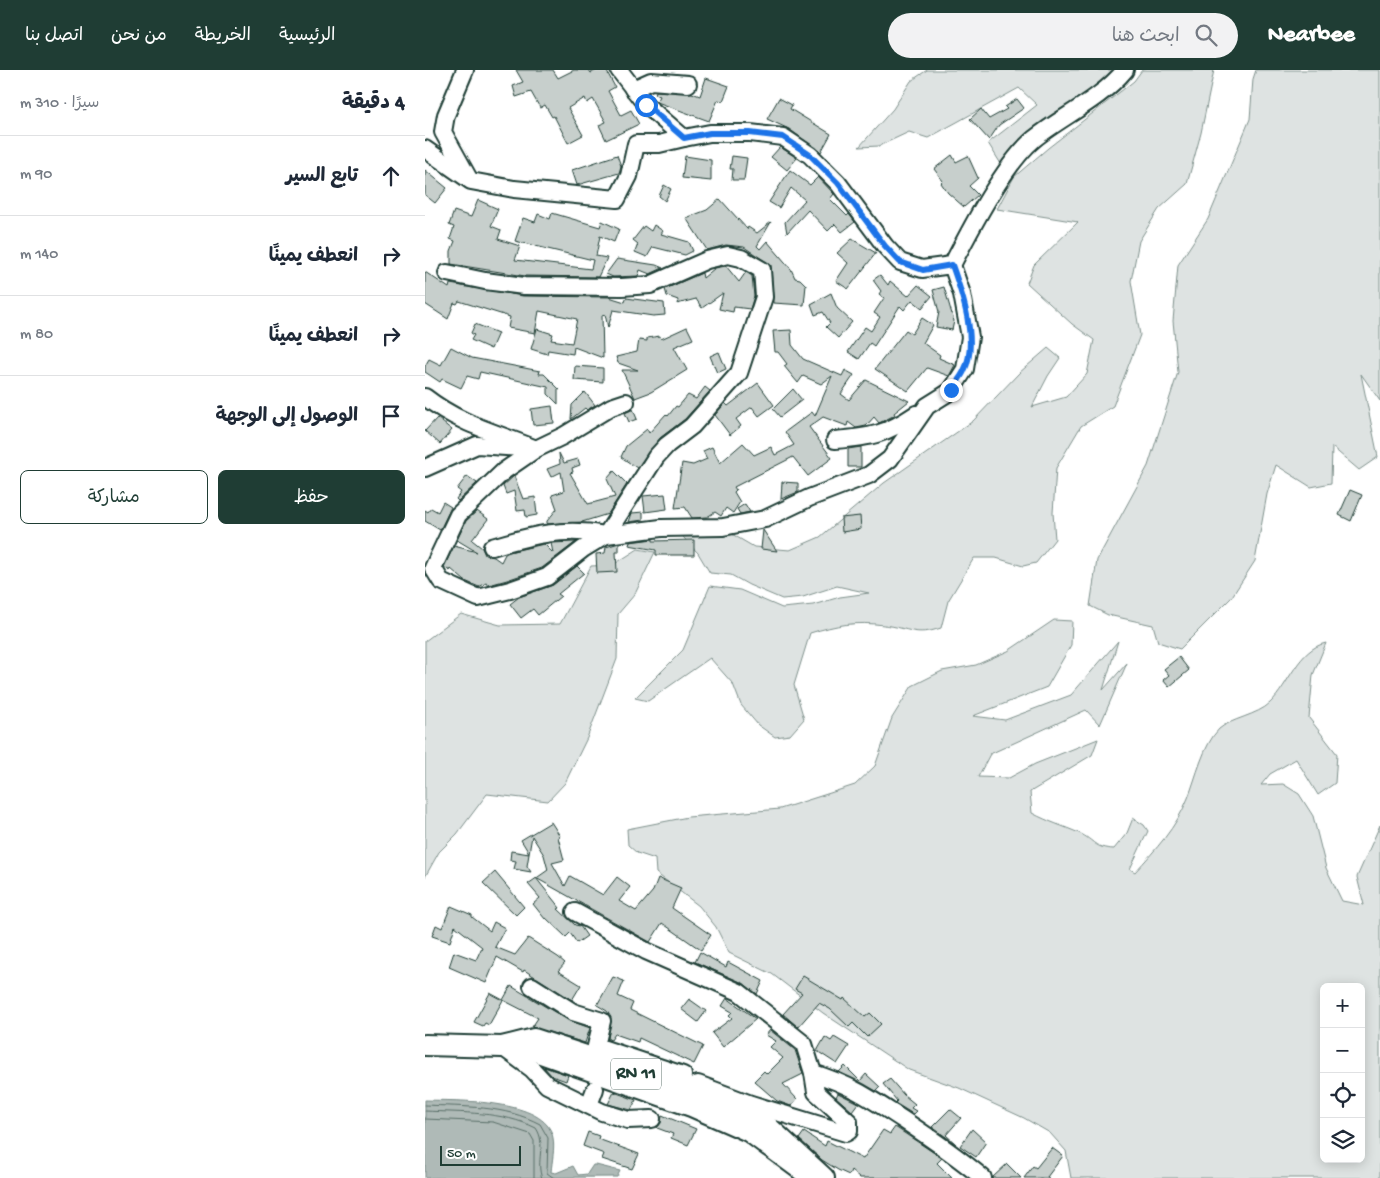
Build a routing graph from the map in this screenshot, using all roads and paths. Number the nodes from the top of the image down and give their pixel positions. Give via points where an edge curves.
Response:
1 (465, 70) edge
2 (619, 70) edge
3 (1125, 70) edge
4 (688, 84) dead end
5 (633, 89) junction
6 (684, 138) junction
7 (425, 150) edge
8 (471, 181) junction
9 (952, 265) junction
10 (447, 273) dead end
11 (425, 397) edge
12 (626, 402) dead end
13 (927, 406) junction
14 (835, 440) dead end
15 (536, 448) junction
16 (425, 468) edge
17 (606, 535) junction
18 (492, 547) dead end
19 (575, 912) dead end
20 (532, 986) dead end
21 (425, 1045) edge
22 (502, 1047) junction
23 (813, 1073) junction
24 (595, 1090) dead end
25 (682, 1090) junction
26 (589, 1105) junction
27 (652, 1119) dead end
28 (809, 1178) edge
29 (824, 1178) edge
30 (983, 1178) edge

1 - 8 street via 443,132
2 - 5 street
3 - 9 street via 1114,83 1032,140 993,193
4 - 5 street via 651,81
5 - 6 street via 646,105
6 - 8 street via 659,144 636,144 629,176 617,199 514,189
6 - 9 street via 710,133 783,137 810,155 838,183 900,262 923,270
7 - 8 street
9 - 13 street via 962,294 970,337 965,369 951,390
10 - 17 street via 524,286 622,287 649,285 727,254 762,270 764,297 739,373 692,426 656,457
11 - 15 street via 441,410 475,427
12 - 15 street
13 - 14 street via 895,428 874,436
13 - 17 street via 890,459 869,475 765,519 723,527 661,528
15 - 16 street via 477,444
15 - 17 street via 504,471 458,515 433,568 441,581 477,598 510,590 547,577
17 - 18 street via 580,530 537,534
19 - 23 street via 646,951 739,992 804,1044
20 - 25 street via 573,1012 602,1021 596,1046 683,1075
21 - 22 main road, RN 11
22 - 25 main road, RN 11 via 534,1039
22 - 26 street via 532,1069 547,1085
22 - 28 street via 531,1052 691,1108 748,1133
23 - 25 street via 815,1092 849,1122 846,1134 698,1084
23 - 30 street via 842,1082 869,1096 934,1139
24 - 26 street
25 - 29 main road, RN 11 via 764,1123
26 - 27 street via 628,1120

